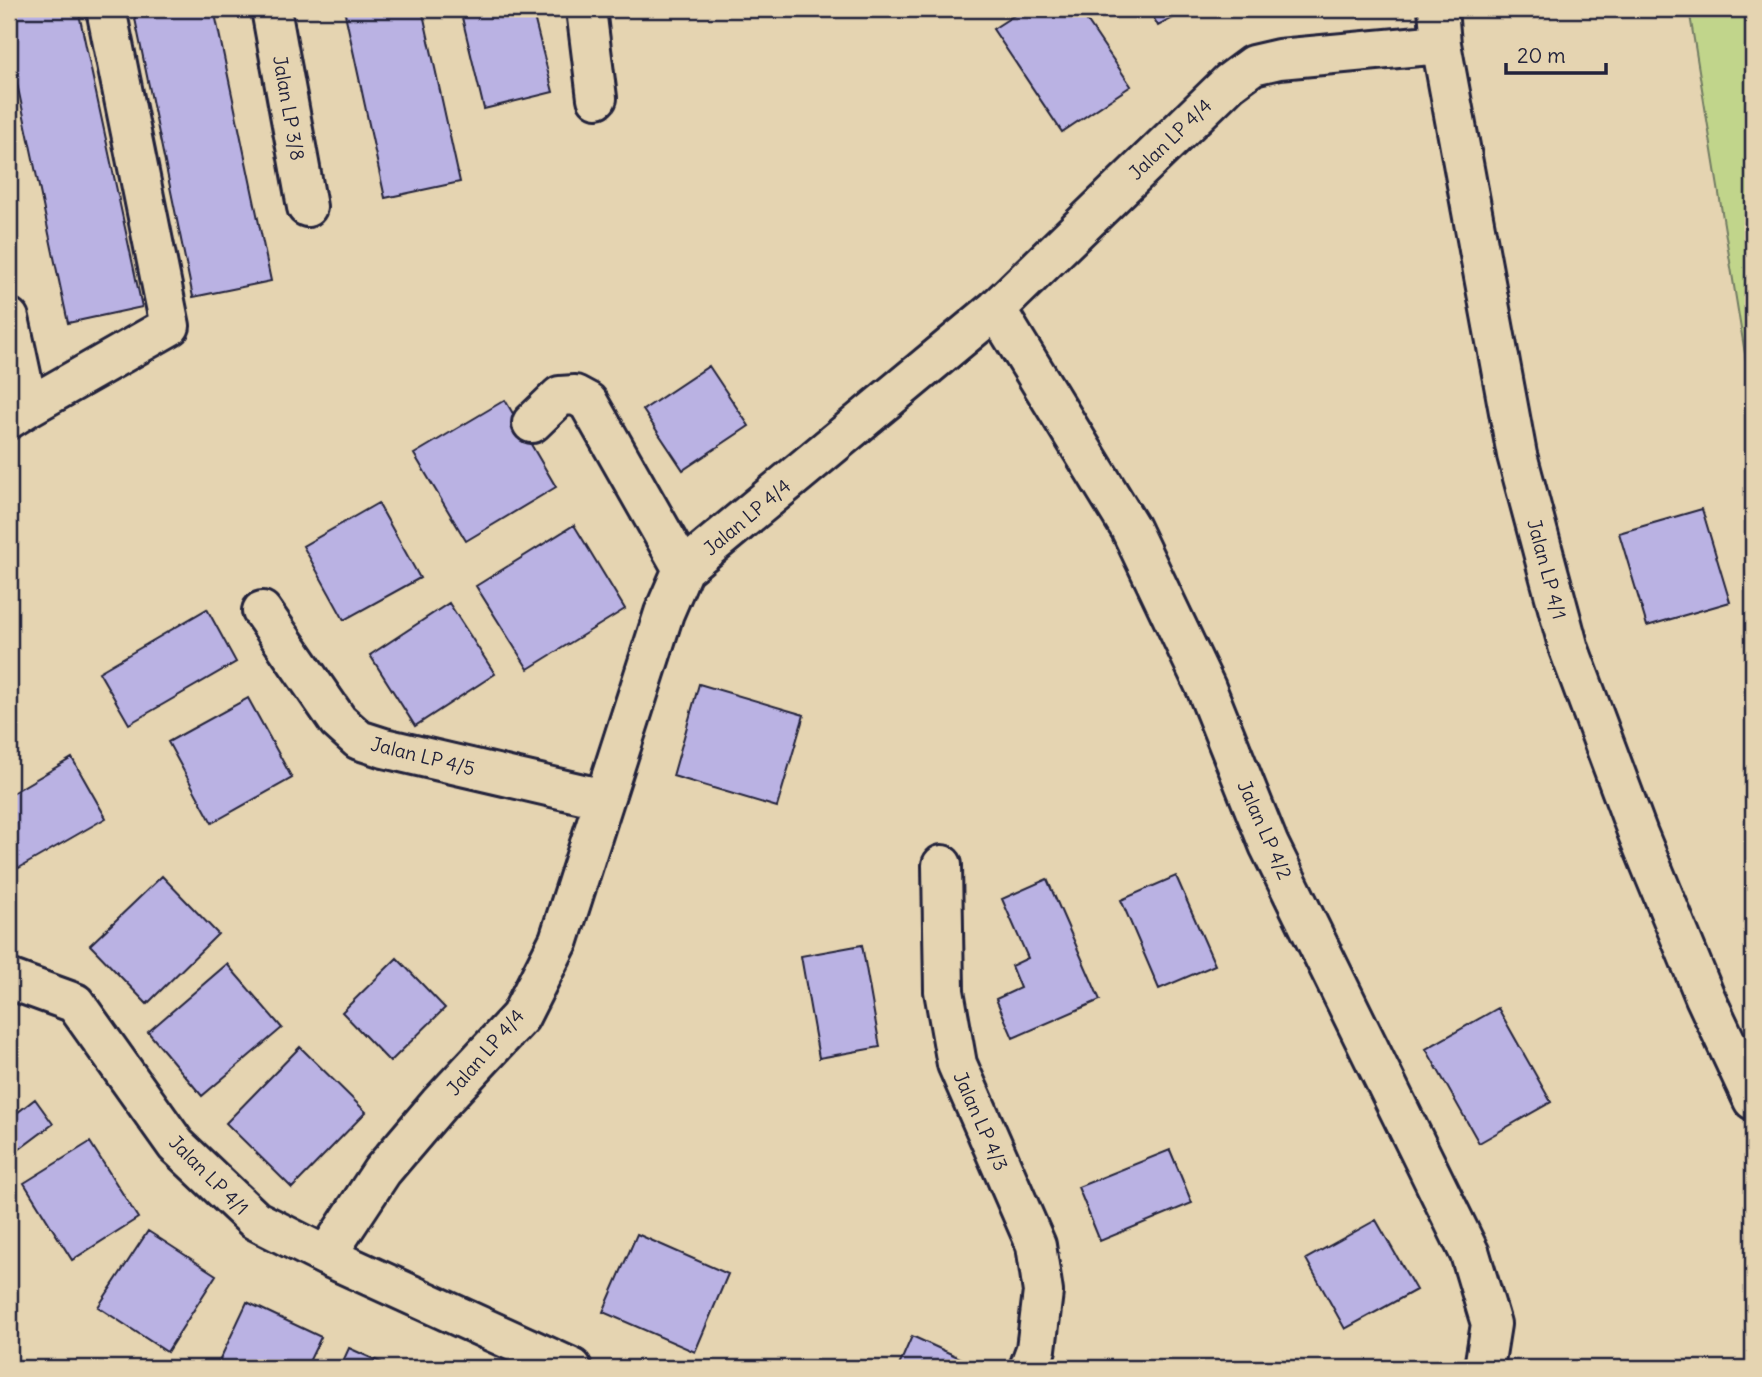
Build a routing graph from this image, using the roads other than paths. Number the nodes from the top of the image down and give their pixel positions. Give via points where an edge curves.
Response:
1 (106, 9) edge
2 (271, 9) edge
3 (586, 9) edge
4 (1440, 26) edge
5 (597, 98) dead end
6 (307, 207) dead end
7 (996, 309) junction
8 (9, 318) edge
9 (18, 413) edge
10 (532, 423) dead end
11 (683, 569) junction
12 (262, 611) dead end
13 (604, 799) junction
14 (942, 865) dead end
15 (9, 979) edge
16 (1753, 1100) edge
17 (326, 1256) junction
18 (572, 1368) edge
19 (1028, 1368) edge
20 (1484, 1368) edge

1 - 9 street via 170,326
2 - 6 street, Jalan LP 3/8
3 - 5 street
4 - 7 street, Jalan LP 4/4 via 1253,65 1230,82
4 - 16 street, Jalan LP 4/1 via 1517,455 1569,649 1638,834
7 - 11 street, Jalan LP 4/4
7 - 20 street, Jalan LP 4/2 via 1130,528 1206,688 1269,845 1470,1254 1491,1324
8 - 9 street
10 - 11 street via 560,396 575,395 588,402
11 - 13 street, Jalan LP 4/4 via 664,613
12 - 13 street, Jalan LP 4/5 via 338,720 359,740
13 - 17 street, Jalan LP 4/4 via 559,940 520,1017 382,1171
14 - 19 street, Jalan LP 4/3 via 944,991 957,1065 1036,1245 1043,1292 1036,1349
15 - 17 street, Jalan LP 4/1 via 75,1003 176,1146 255,1220
17 - 18 street, Jalan LP 4/1

